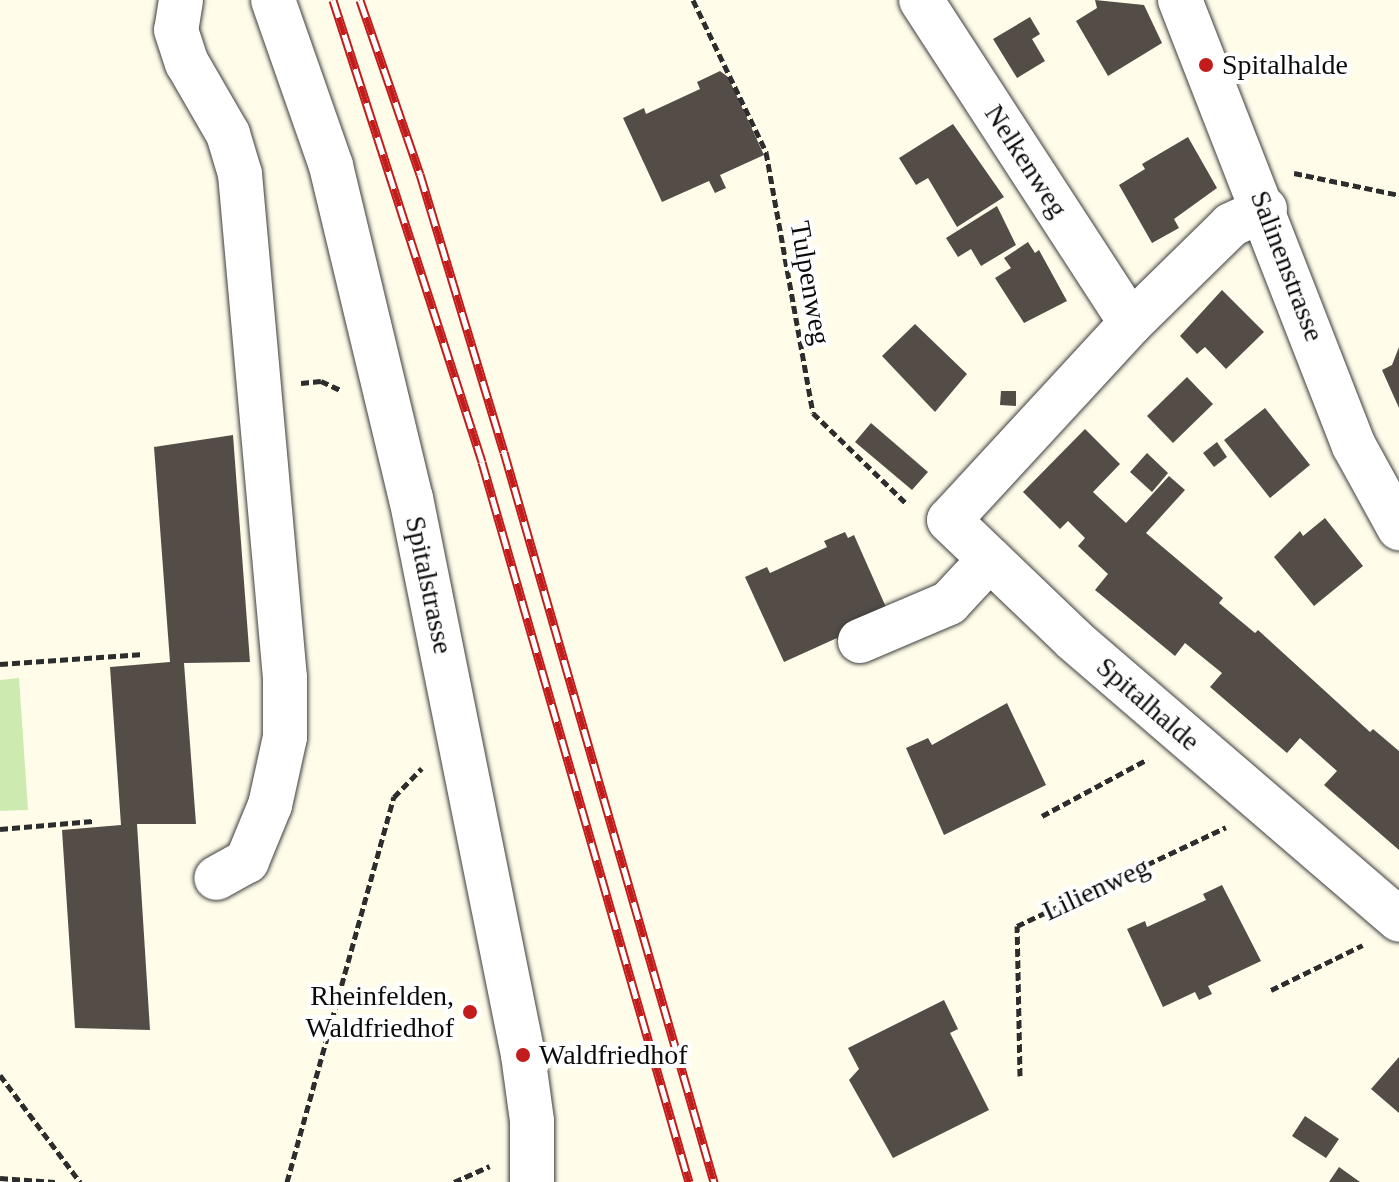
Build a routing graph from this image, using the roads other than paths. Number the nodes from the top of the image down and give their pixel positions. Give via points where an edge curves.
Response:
1 (181, 0) edge
2 (273, 0) edge
3 (921, 0) edge
4 (1180, 0) edge
5 (1259, 194) junction
6 (1131, 323) junction
7 (1399, 528) edge
8 (990, 559) junction
9 (860, 641) dead end
10 (216, 878) dead end
11 (1386, 930) edge
12 (532, 1182) edge

1 - 10 street via 176,30 187,63 228,134 240,174 262,396 285,737 270,805 247,861
2 - 12 street, Spitalstrasse via 331,166 392,420 528,1084
3 - 6 street, Nelkenweg
4 - 5 street, Salinenstrasse
5 - 6 street
5 - 7 street, Salinenstrasse via 1354,446
6 - 8 street, Spitalhalde via 949,520
8 - 9 street via 949,603
8 - 11 street, Spitalhalde via 1267,807

